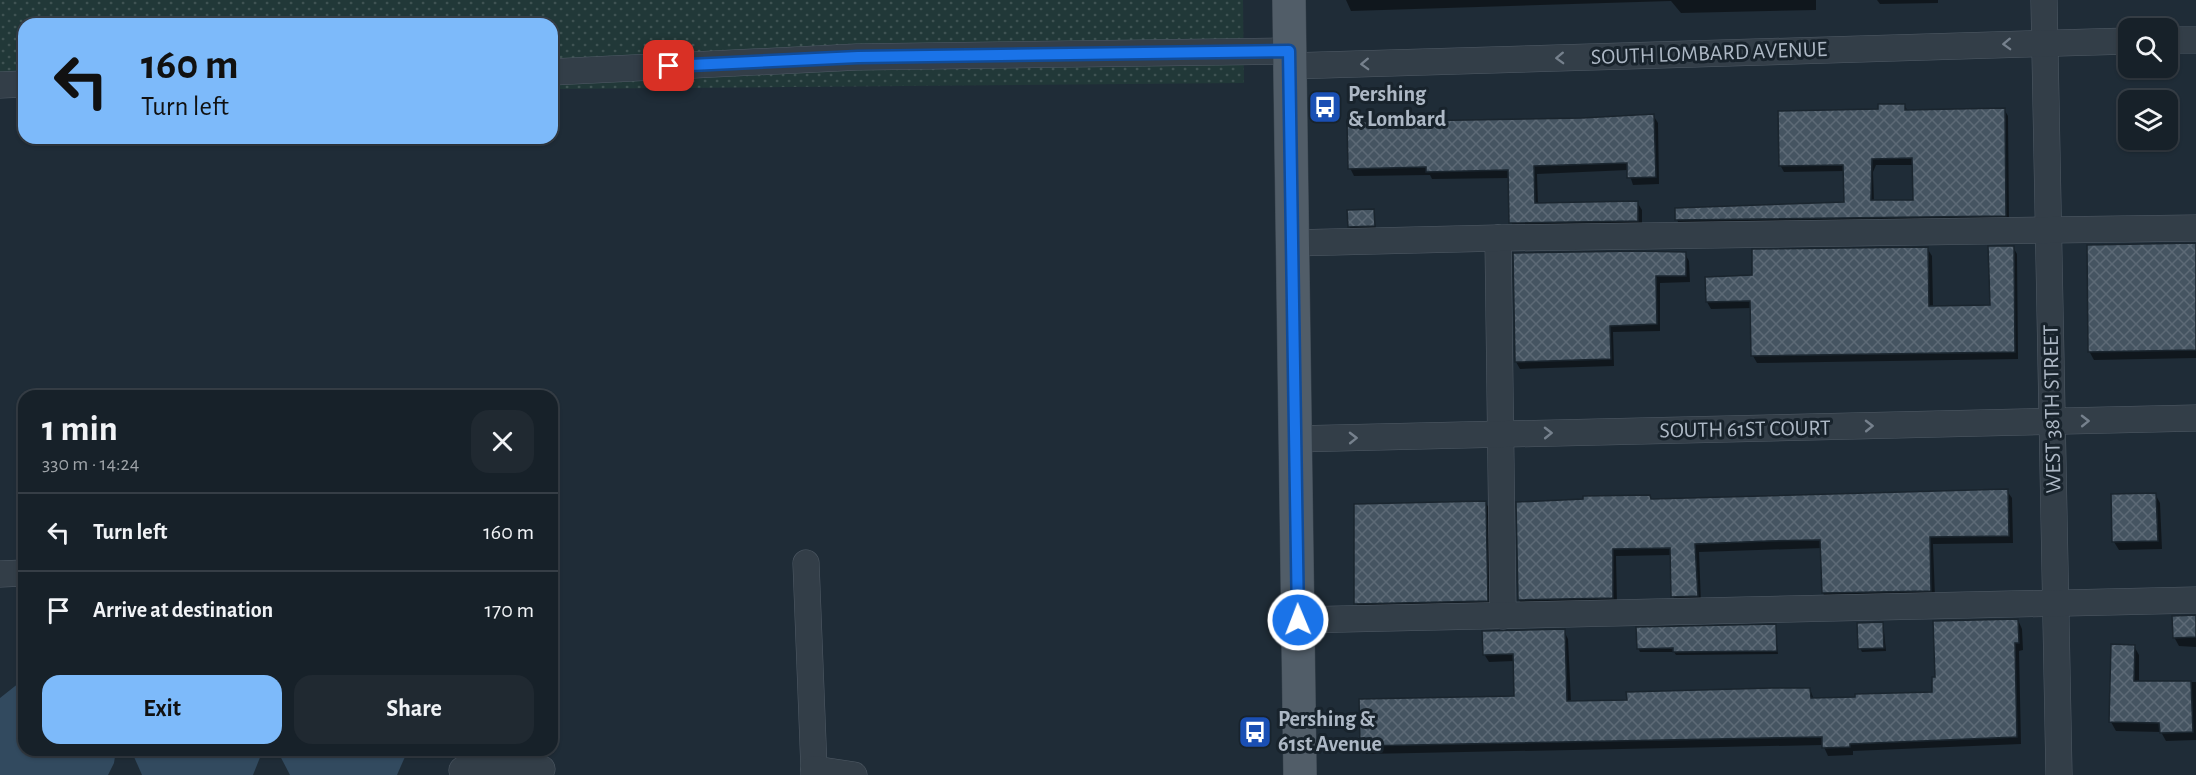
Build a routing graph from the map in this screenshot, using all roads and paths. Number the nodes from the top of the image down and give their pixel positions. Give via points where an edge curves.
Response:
1 (1289, 0) edge
2 (2044, 0) edge
3 (2178, 40) edge
4 (2196, 40) edge
5 (2118, 41) edge
6 (2045, 43) junction
7 (1289, 59) junction
8 (558, 72) edge
9 (18, 84) edge
10 (0, 85) edge
11 (2196, 228) edge
12 (2048, 231) junction
13 (1498, 238) junction
14 (1292, 243) junction
15 (2196, 418) edge
16 (2052, 422) junction
17 (1501, 435) junction
18 (1294, 439) junction
19 (806, 563) dead end
20 (18, 573) edge
21 (0, 574) edge
22 (2196, 600) edge
23 (2056, 603) junction
24 (1503, 616) junction
25 (1298, 620) junction
26 (462, 765) edge
27 (542, 769) dead end
28 (814, 772) edge
29 (854, 775) edge
30 (1300, 775) edge
31 (2059, 775) edge

1 - 7 main road
2 - 6 street, WEST 38TH STREET
3 - 4 street
5 - 6 street, SOUTH LOMBARD AVENUE
6 -> 7 street, SOUTH LOMBARD AVENUE
6 - 12 street, WEST 38TH STREET
7 - 8 street, SOUTH LOMBARD AVENUE via 858,57
7 - 14 main road
9 - 10 street
11 - 12 street
12 - 13 street
12 - 16 street, WEST 38TH STREET
13 - 14 street
13 - 17 street
14 - 18 main road
16 -> 15 street, SOUTH 61ST COURT
17 -> 16 street, SOUTH 61ST COURT
16 - 23 street, WEST 38TH STREET
18 -> 17 street, SOUTH 61ST COURT
17 - 24 street
18 - 25 main road
19 - 28 street
20 - 21 street
22 - 23 street
23 - 24 street
23 - 31 street, WEST 38TH STREET
24 - 25 street
25 - 30 main road
26 - 27 street
28 - 29 street

